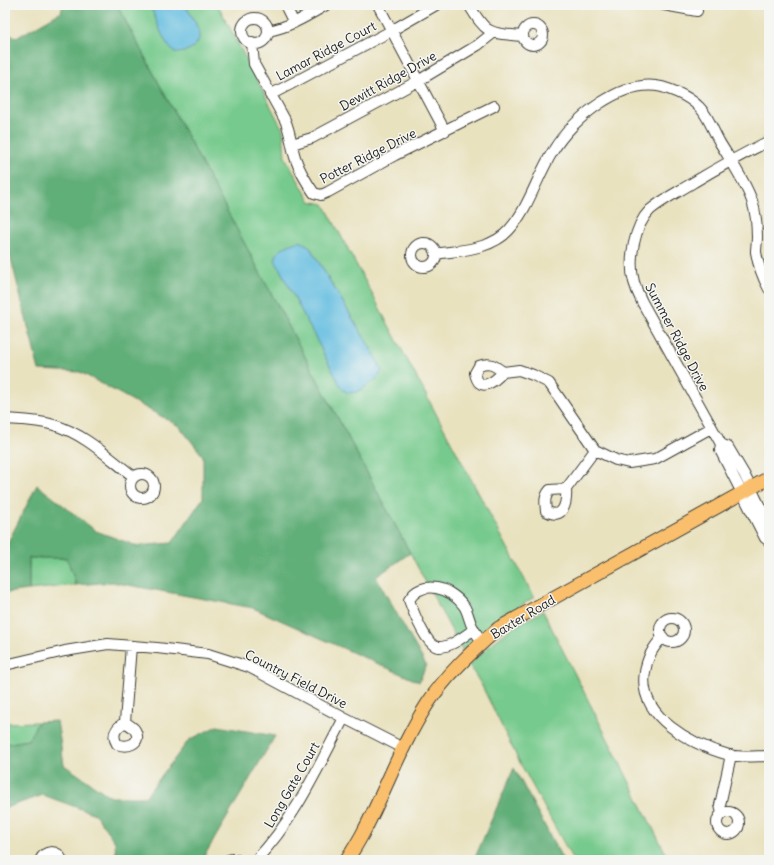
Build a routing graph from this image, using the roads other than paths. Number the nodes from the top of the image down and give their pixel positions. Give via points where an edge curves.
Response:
1 (285, 5) edge
2 (326, 5) edge
3 (378, 5) edge
4 (436, 5) edge
5 (469, 5) edge
6 (664, 5) edge
7 (697, 11) dead end
8 (294, 23) junction
9 (268, 31) junction
10 (391, 31) junction
11 (493, 33) junction
12 (522, 36) dead end
13 (252, 43) junction
14 (418, 81) junction
15 (270, 95) junction
16 (494, 106) dead end
17 (445, 131) junction
18 (769, 141) edge
19 (292, 144) junction
20 (731, 160) junction
21 (436, 254) dead end
22 (769, 289) edge
23 (503, 372) dead end
24 (5, 419) edge
25 (711, 428) junction
26 (595, 450) junction
27 (134, 477) dead end
28 (769, 478) edge
29 (566, 489) dead end
30 (747, 490) junction
31 (769, 525) edge
32 (769, 541) edge
33 (474, 629) junction
34 (663, 637) dead end
35 (482, 642) junction
36 (131, 646) junction
37 (5, 665) edge
38 (344, 718) junction
39 (125, 722) dead end
40 (403, 748) junction
41 (730, 755) junction
42 (769, 756) edge
43 (722, 813) dead end
44 (40, 860) edge
45 (62, 860) edge
46 (228, 860) edge
47 (237, 860) edge
48 (256, 860) edge
49 (347, 860) edge

1 - 8 street
2 - 8 street
3 - 10 street
4 - 10 street, Lamar Ridge Court
5 - 11 street via 484,28
6 - 7 street
8 - 9 street
9 - 13 street via 263,41
9 - 13 street via 262,20 254,18 246,22 243,34 248,42
10 - 14 street
10 - 15 street, Lamar Ridge Court
11 - 12 street
11 - 14 street, Dewitt Ridge Drive
13 - 15 street, Potter Ridge Drive via 254,64
14 - 17 street
14 - 19 street, Dewitt Ridge Drive via 312,138
15 - 19 street, Potter Ridge Drive via 289,129
16 - 17 street, Potter Ridge Drive
17 - 19 street, Potter Ridge Drive via 321,195 314,193 301,173
18 - 20 street, Summer Ridge Drive
20 - 21 street via 706,115 677,91 657,86 639,86 622,91 604,100 567,132 554,149 528,200 508,231 493,242 478,247
20 - 22 street via 752,201 756,220 756,251 763,278
20 - 25 street, Summer Ridge Drive via 650,211 634,241 632,261 634,282 642,302
23 - 26 street via 519,370 549,383
24 - 27 street via 38,421 66,429 81,436
25 - 26 street via 642,462 616,460
25 - 30 street, Summer Ridge Drive via 721,444 720,450
26 - 29 street
28 - 30 main road, Baxter Road
30 - 31 street, Summer Ridge Drive
30 - 32 street, Summer Ridge Drive via 765,538
30 - 35 main road, Baxter Road via 499,628
33 - 33 street via 464,606 444,590 427,587 418,590 409,600 421,629 436,647 452,644
33 - 35 street
34 - 41 street via 648,657 644,680 653,710 664,722 702,746
35 - 40 main road, Baxter Road via 439,688
36 - 37 street, Country Field Drive via 108,644 86,647
36 - 38 street, Country Field Drive via 193,652 226,659 249,667
36 - 39 street
38 - 40 street, Country Field Drive
38 - 48 street, Long Gate Court via 290,818
40 - 49 main road, Baxter Road via 364,832
41 - 42 street
41 - 43 street via 720,805
44 - 45 street via 45,854 52,852 59,854
46 - 47 street

